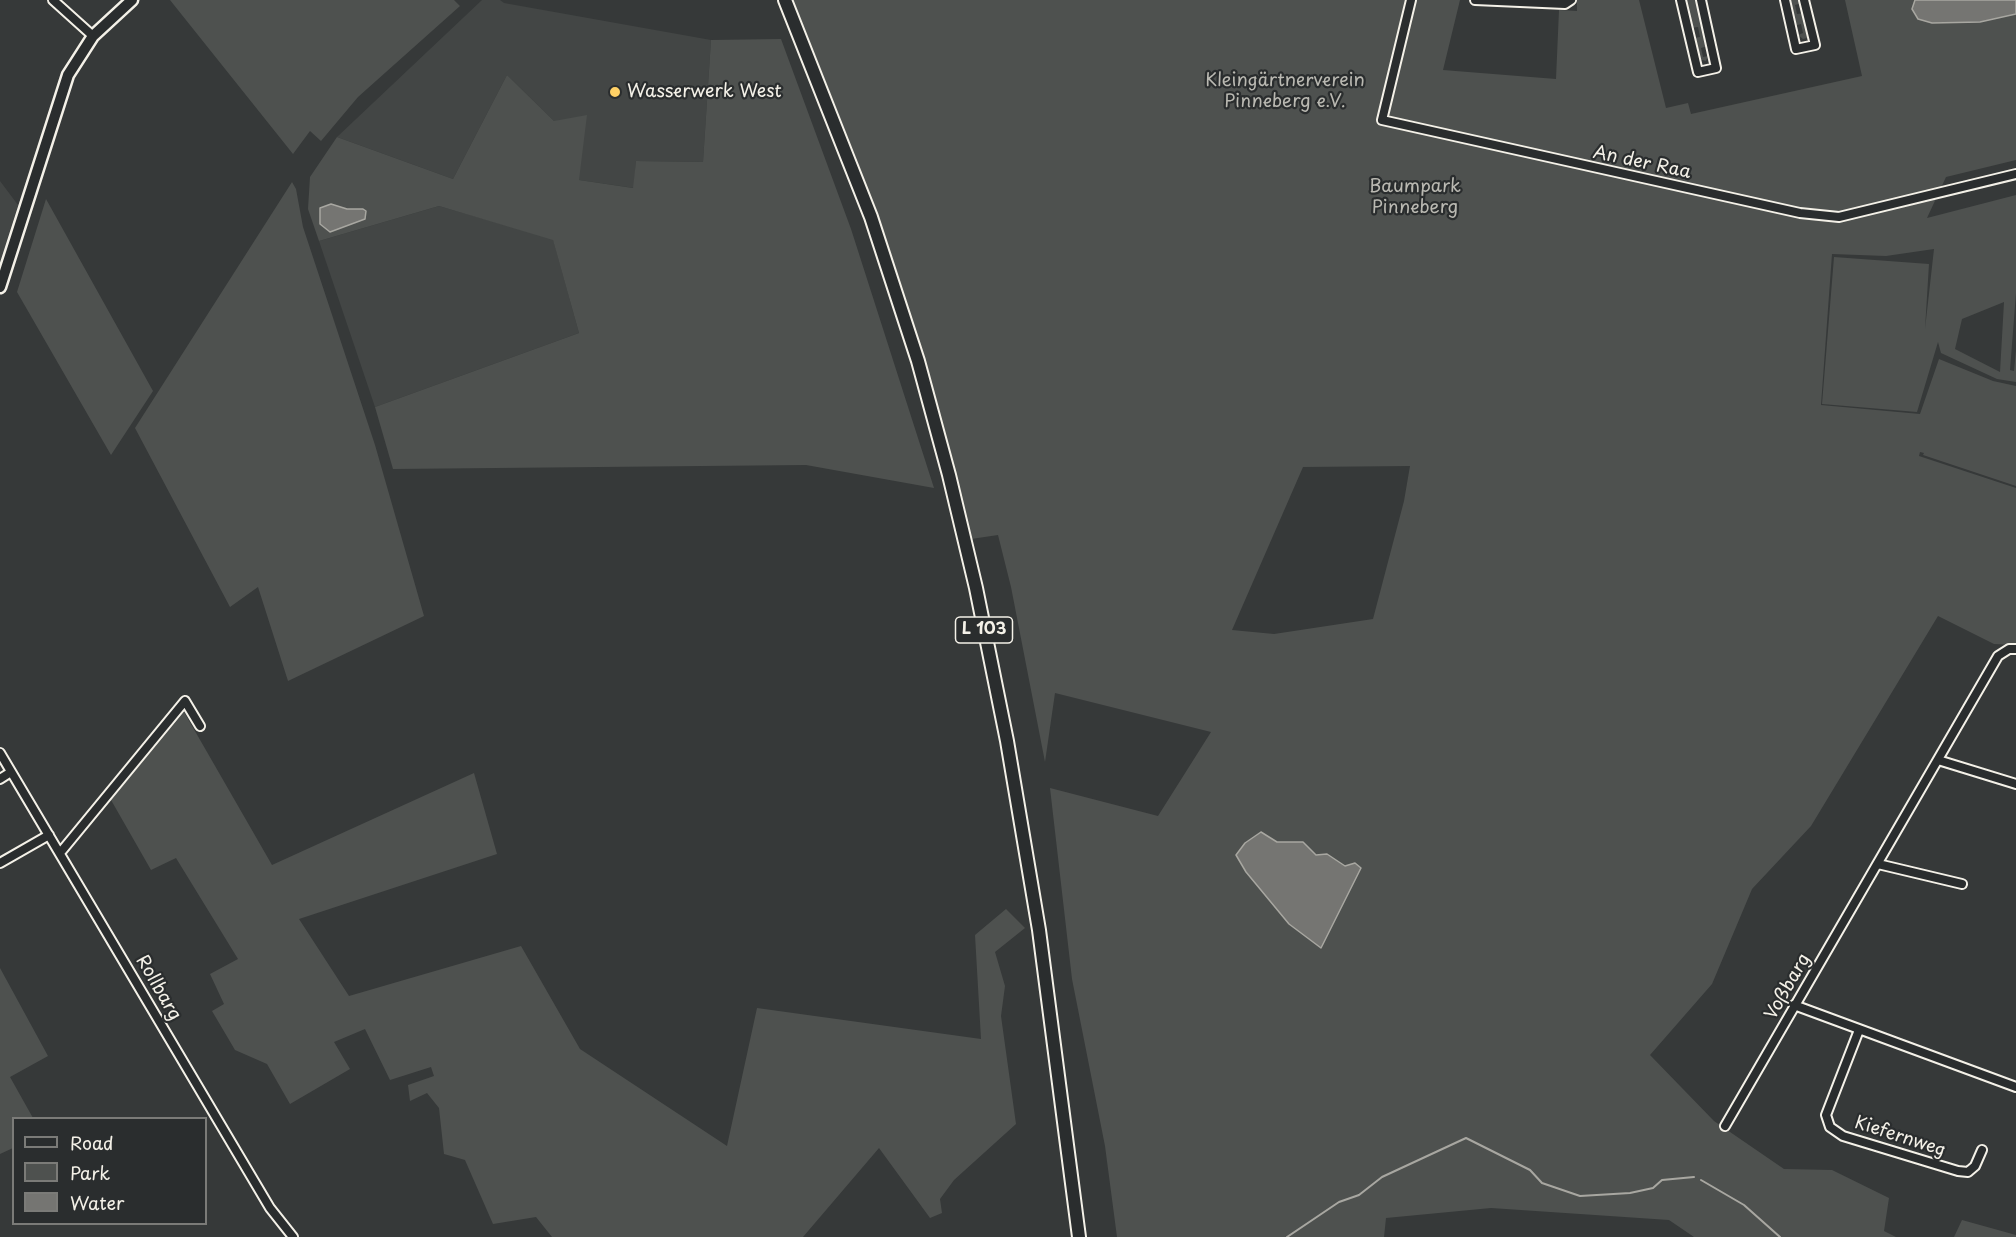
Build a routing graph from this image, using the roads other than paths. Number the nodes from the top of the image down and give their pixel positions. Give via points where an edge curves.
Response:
1 (53, 0) edge
2 (132, 0) edge
3 (785, 0) edge
4 (1412, 0) edge
5 (1475, 0) edge
6 (1571, 0) edge
7 (1681, 0) edge
8 (1701, 0) edge
9 (1785, 0) edge
10 (1804, 0) edge
11 (93, 36) junction
12 (2016, 174) edge
13 (0, 287) edge
14 (2016, 649) edge
15 (200, 726) dead end
16 (0, 753) edge
17 (1938, 760) junction
18 (11, 772) junction
19 (0, 779) edge
20 (2016, 784) edge
21 (49, 836) junction
22 (60, 853) junction
23 (0, 863) edge
24 (1878, 864) junction
25 (1962, 884) dead end
26 (1794, 1005) junction
27 (1859, 1030) junction
28 (2016, 1087) edge
29 (1725, 1126) dead end
30 (1982, 1150) dead end
31 (293, 1237) edge
32 (1079, 1237) edge

1 - 11 street
2 - 11 main road
3 - 32 main road, L 103 via 871,217 918,361 952,486 1007,741 1039,930
4 - 12 street, An der Raa via 1382,120 1800,213 1839,217
5 - 6 street via 1557,4
7 - 8 street via 1698,72 1716,68
9 - 10 street via 1796,49 1815,45
11 - 13 main road via 68,75
14 - 17 street, Voßbarg via 1998,656
15 - 22 street via 186,701
16 - 18 street, Rollbarg
17 - 20 street
17 - 24 street, Voßbarg
18 - 19 street
18 - 21 street, Rollbarg
21 - 22 street, Rollbarg
21 - 23 street
22 - 31 street, Rollbarg via 270,1208
24 - 25 street
24 - 26 street, Voßbarg
26 - 27 street
26 - 29 street, Voßbarg
27 - 28 street
27 - 30 street, Kiefernweg via 1826,1115 1830,1127 1843,1136 1958,1172 1968,1172 1975,1166

